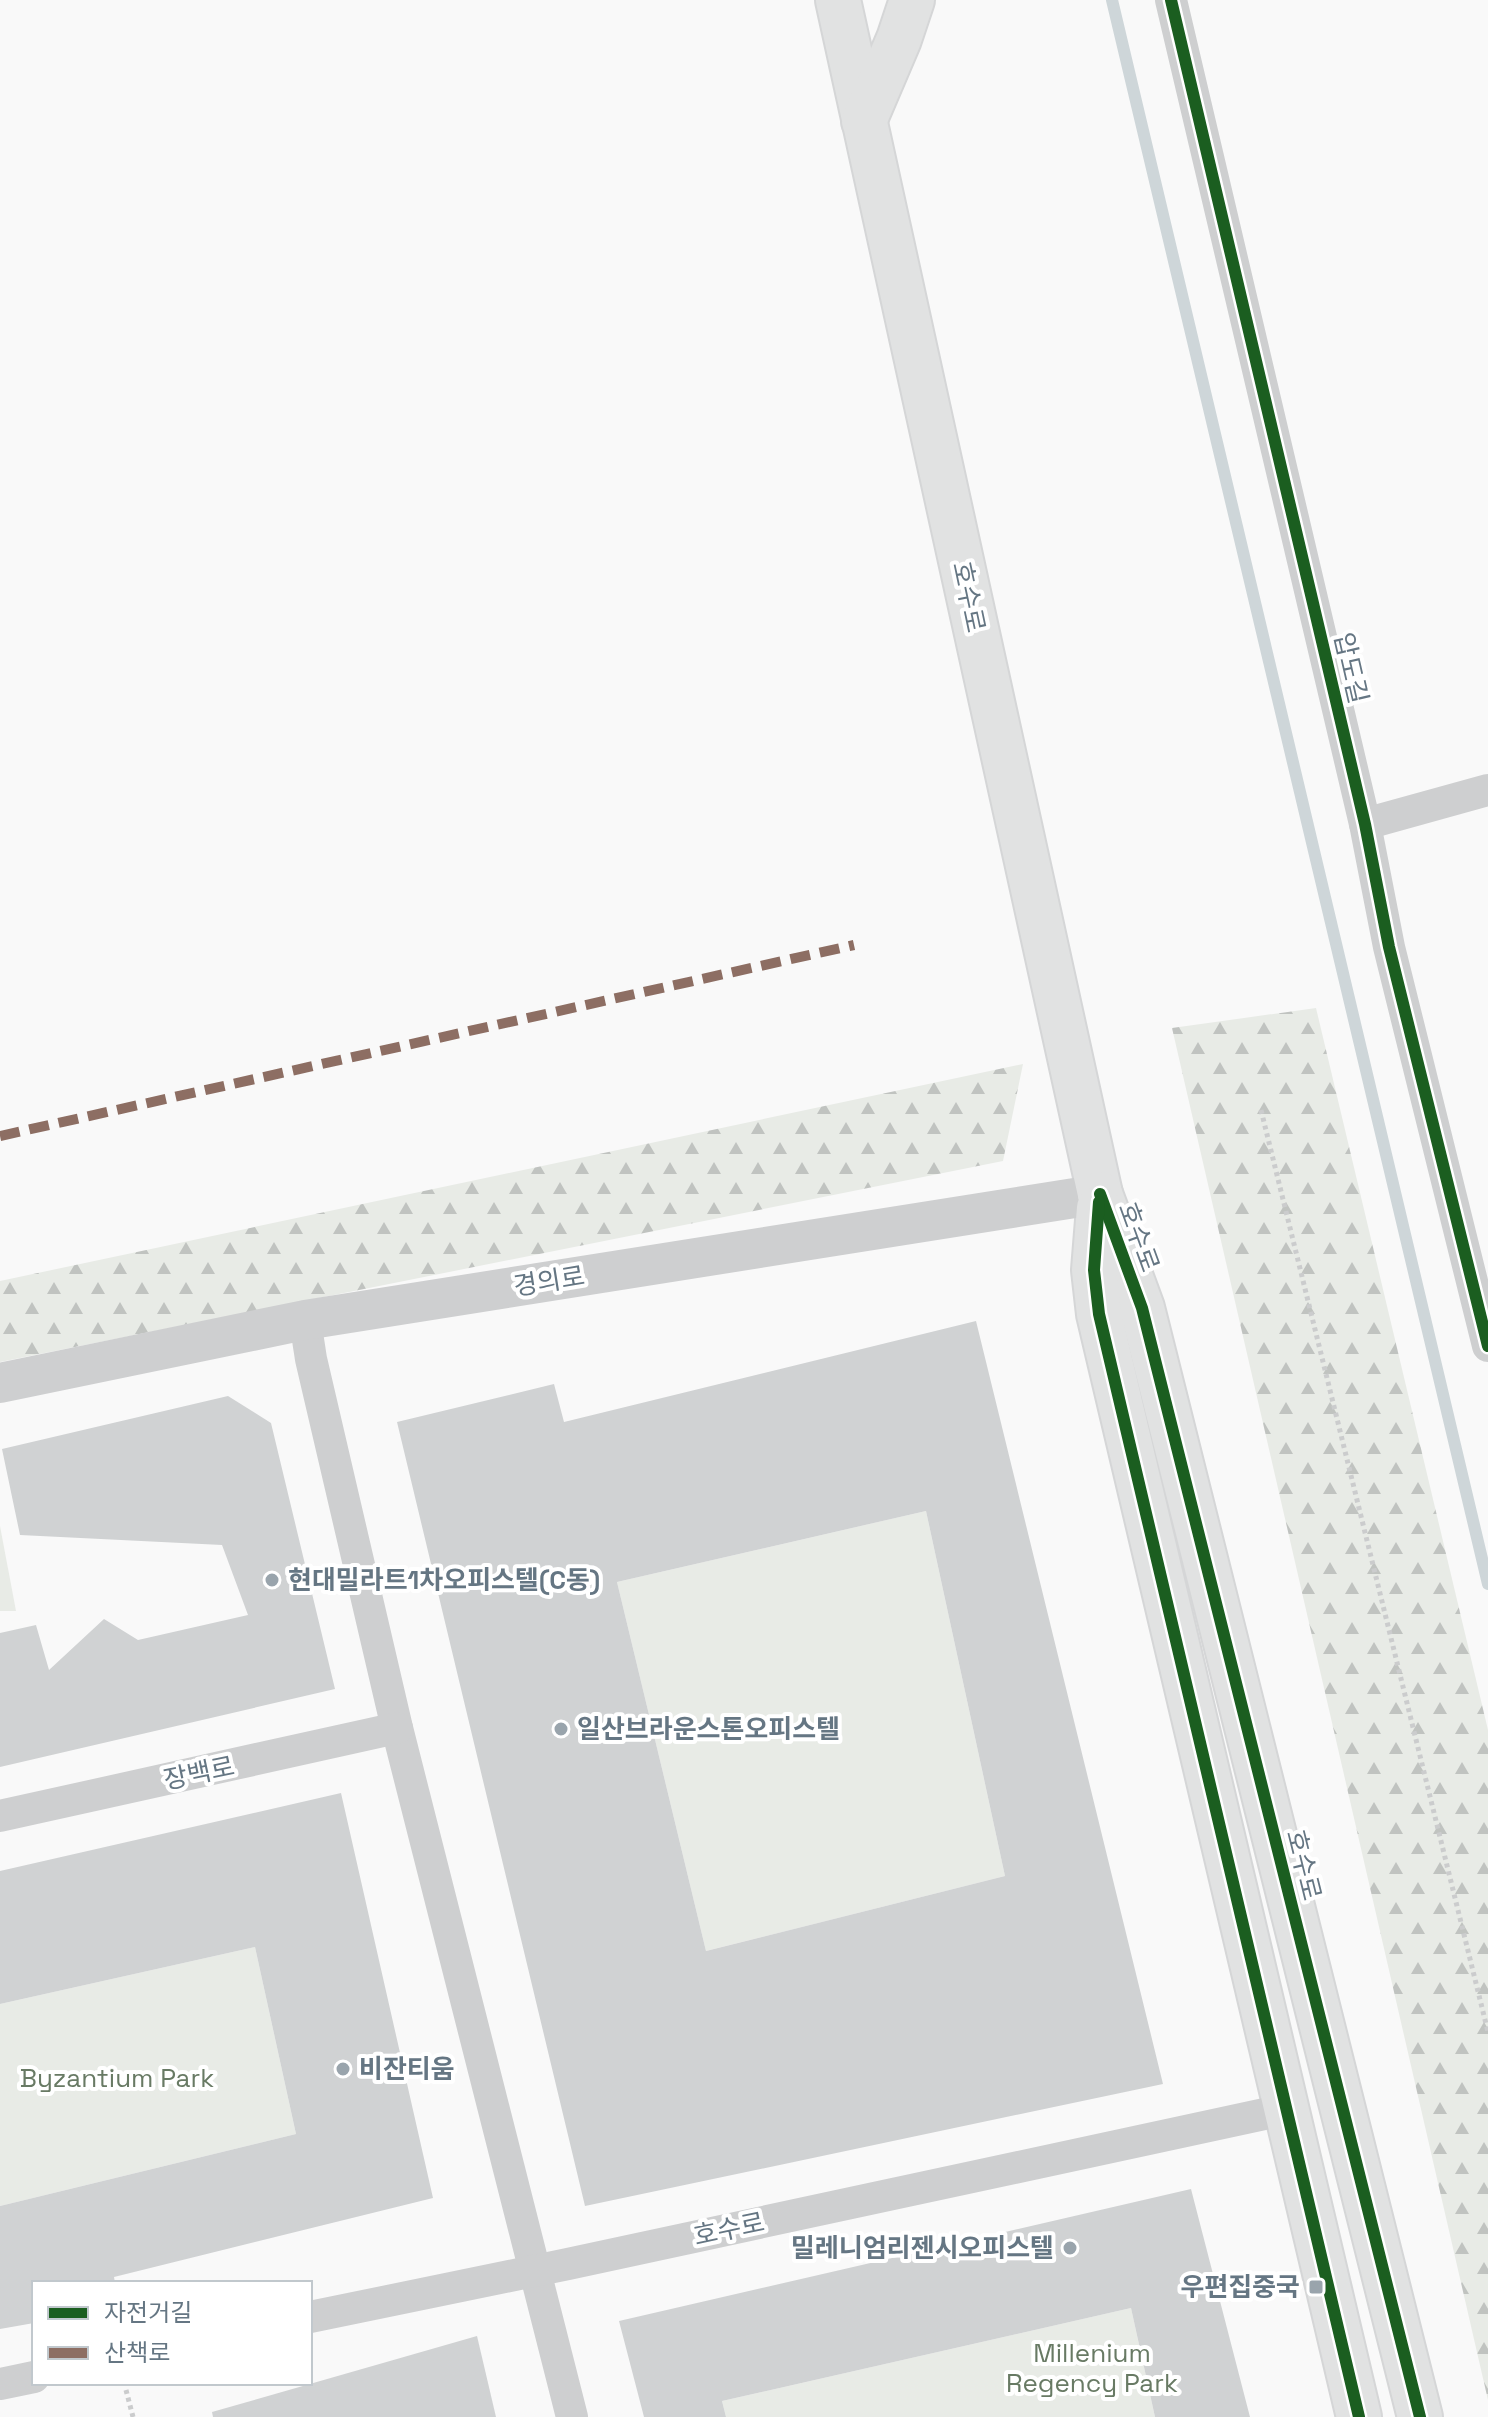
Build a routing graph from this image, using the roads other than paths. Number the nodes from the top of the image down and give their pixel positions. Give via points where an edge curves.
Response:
1 (838, 0) edge
2 (912, 0) edge
3 (1171, 0) edge
4 (864, 121) junction
5 (1488, 790) edge
6 (1365, 824) junction
7 (1100, 1194) junction
8 (305, 1320) junction
9 (1488, 1346) edge
10 (0, 1383) edge
11 (397, 1728) junction
12 (0, 1816) edge
13 (1288, 2109) junction
14 (536, 2271) junction
15 (312, 2317) edge
16 (32, 2377) edge
17 (0, 2384) edge
18 (572, 2417) edge
19 (1359, 2417) edge
20 (1420, 2417) edge

1 - 4 main road, 호수로
2 - 4 main road
3 - 6 street, 압도길
4 - 7 main road, 호수로
5 - 6 street
6 - 9 street, 압도길 via 1389,947
7 - 8 street, 경의로
7 - 13 main road, 호수로 via 1094,1270 1099,1314
7 - 20 main road, 호수로 via 1142,1308
8 - 10 street, 경의로
8 - 11 street
11 - 12 street, 장백로
11 - 14 street
13 - 14 street, 호수로
13 - 19 main road, 호수로
14 - 15 street, 호수로
14 - 18 street
16 - 17 street

